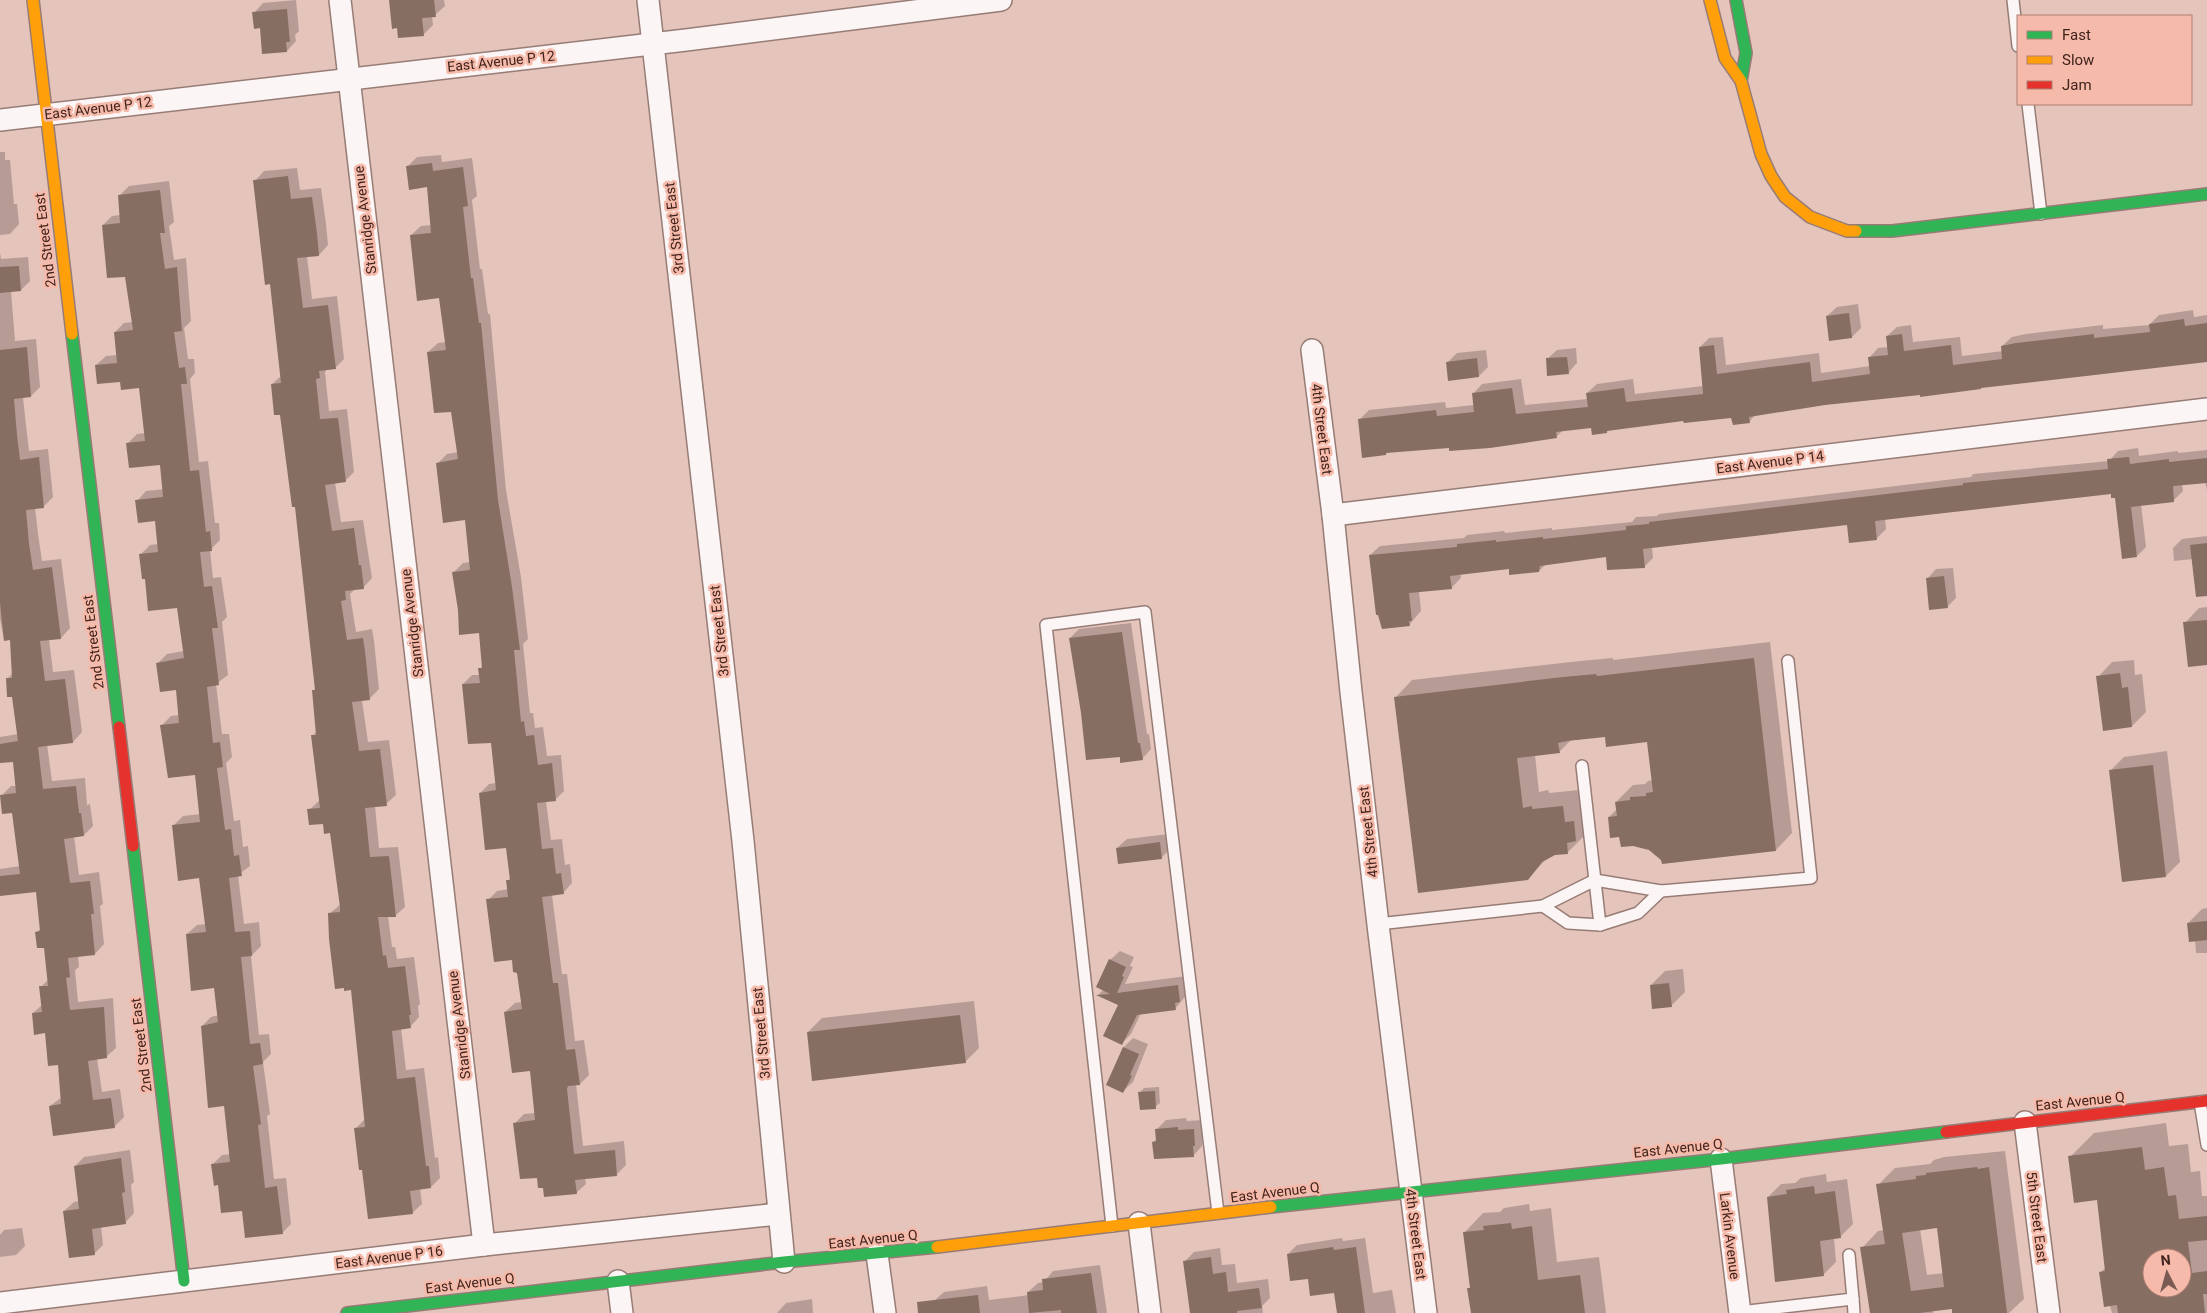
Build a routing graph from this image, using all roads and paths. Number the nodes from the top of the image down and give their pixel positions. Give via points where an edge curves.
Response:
1 (33, 0) edge
2 (340, 0) edge
3 (648, 0) edge
4 (1001, 0) edge
5 (1710, 0) edge
6 (1736, 0) edge
7 (2013, 0) edge
8 (2017, 37) edge
9 (653, 43) junction
10 (348, 78) junction
11 (1741, 81) junction
12 (2028, 105) edge
13 (45, 114) junction
14 (0, 120) edge
15 (2207, 194) edge
16 (2041, 214) junction
17 (1312, 350) dead end
18 (2207, 409) edge
19 (1333, 515) junction
20 (1788, 661) dead end
21 (1582, 766) dead end
22 (1595, 880) junction
23 (1661, 891) junction
24 (1543, 906) junction
25 (1378, 924) junction
26 (1600, 925) junction
27 (2203, 1102) edge
28 (2025, 1122) junction
29 (2207, 1145) edge
30 (1721, 1159) junction
31 (1410, 1191) junction
32 (778, 1214) junction
33 (1218, 1214) junction
34 (1139, 1223) junction
35 (1112, 1226) junction
36 (484, 1245) junction
37 (877, 1254) junction
38 (1849, 1255) dead end
39 (784, 1262) junction
40 (184, 1281) junction
41 (618, 1281) junction
42 (1853, 1299) junction
43 (0, 1303) edge
44 (1740, 1312) edge
45 (347, 1313) edge
46 (622, 1313) edge
47 (885, 1313) edge
48 (1150, 1313) edge
49 (1426, 1313) edge
50 (1854, 1313) edge
51 (2049, 1313) edge

1 - 13 street, 2nd Street East
2 - 10 street, Stanridge Avenue
3 - 9 street, 3rd Street East
4 - 9 street, East Avenue P 12
5 - 11 street via 1725,58
6 - 11 street via 1746,53
7 - 8 lane
9 - 10 street, East Avenue P 12
9 - 32 street, 3rd Street East via 743,841
10 - 13 street, East Avenue P 12
10 - 36 street, Stanridge Avenue
11 - 16 street via 1771,176 1784,197 1810,216 1847,231 1892,231
12 - 16 lane
13 - 14 street, East Avenue P 12
13 - 40 street, 2nd Street East
15 - 16 street
17 - 19 street, 4th Street East
18 - 19 street, East Avenue P 14
19 - 25 street, 4th Street East
20 - 23 lane via 1811,878
21 - 22 lane
22 - 23 lane
22 - 24 lane
22 - 26 lane
23 - 26 lane via 1638,913
24 - 25 lane
24 - 26 lane via 1568,923
25 - 31 street, 4th Street East
27 - 28 street, East Avenue Q
27 - 29 lane
28 - 30 street, East Avenue Q
28 - 51 street, 5th Street East
30 - 31 street, East Avenue Q
30 - 44 street, Larkin Avenue
31 - 33 street, East Avenue Q
31 - 49 street, 4th Street East
32 - 36 street, East Avenue P 16
32 - 39 street, 3rd Street East
33 - 34 street, East Avenue Q
33 - 35 lane via 1145,612 1046,625
34 - 35 street, East Avenue Q
34 - 48 street
35 - 37 street, East Avenue Q
36 - 40 street, East Avenue P 16
37 - 39 street, East Avenue Q
37 - 47 street
38 - 42 lane
39 - 41 street, East Avenue Q
40 - 43 street, East Avenue P 16
41 - 45 street, East Avenue Q
41 - 46 street
42 - 44 lane
42 - 50 lane

